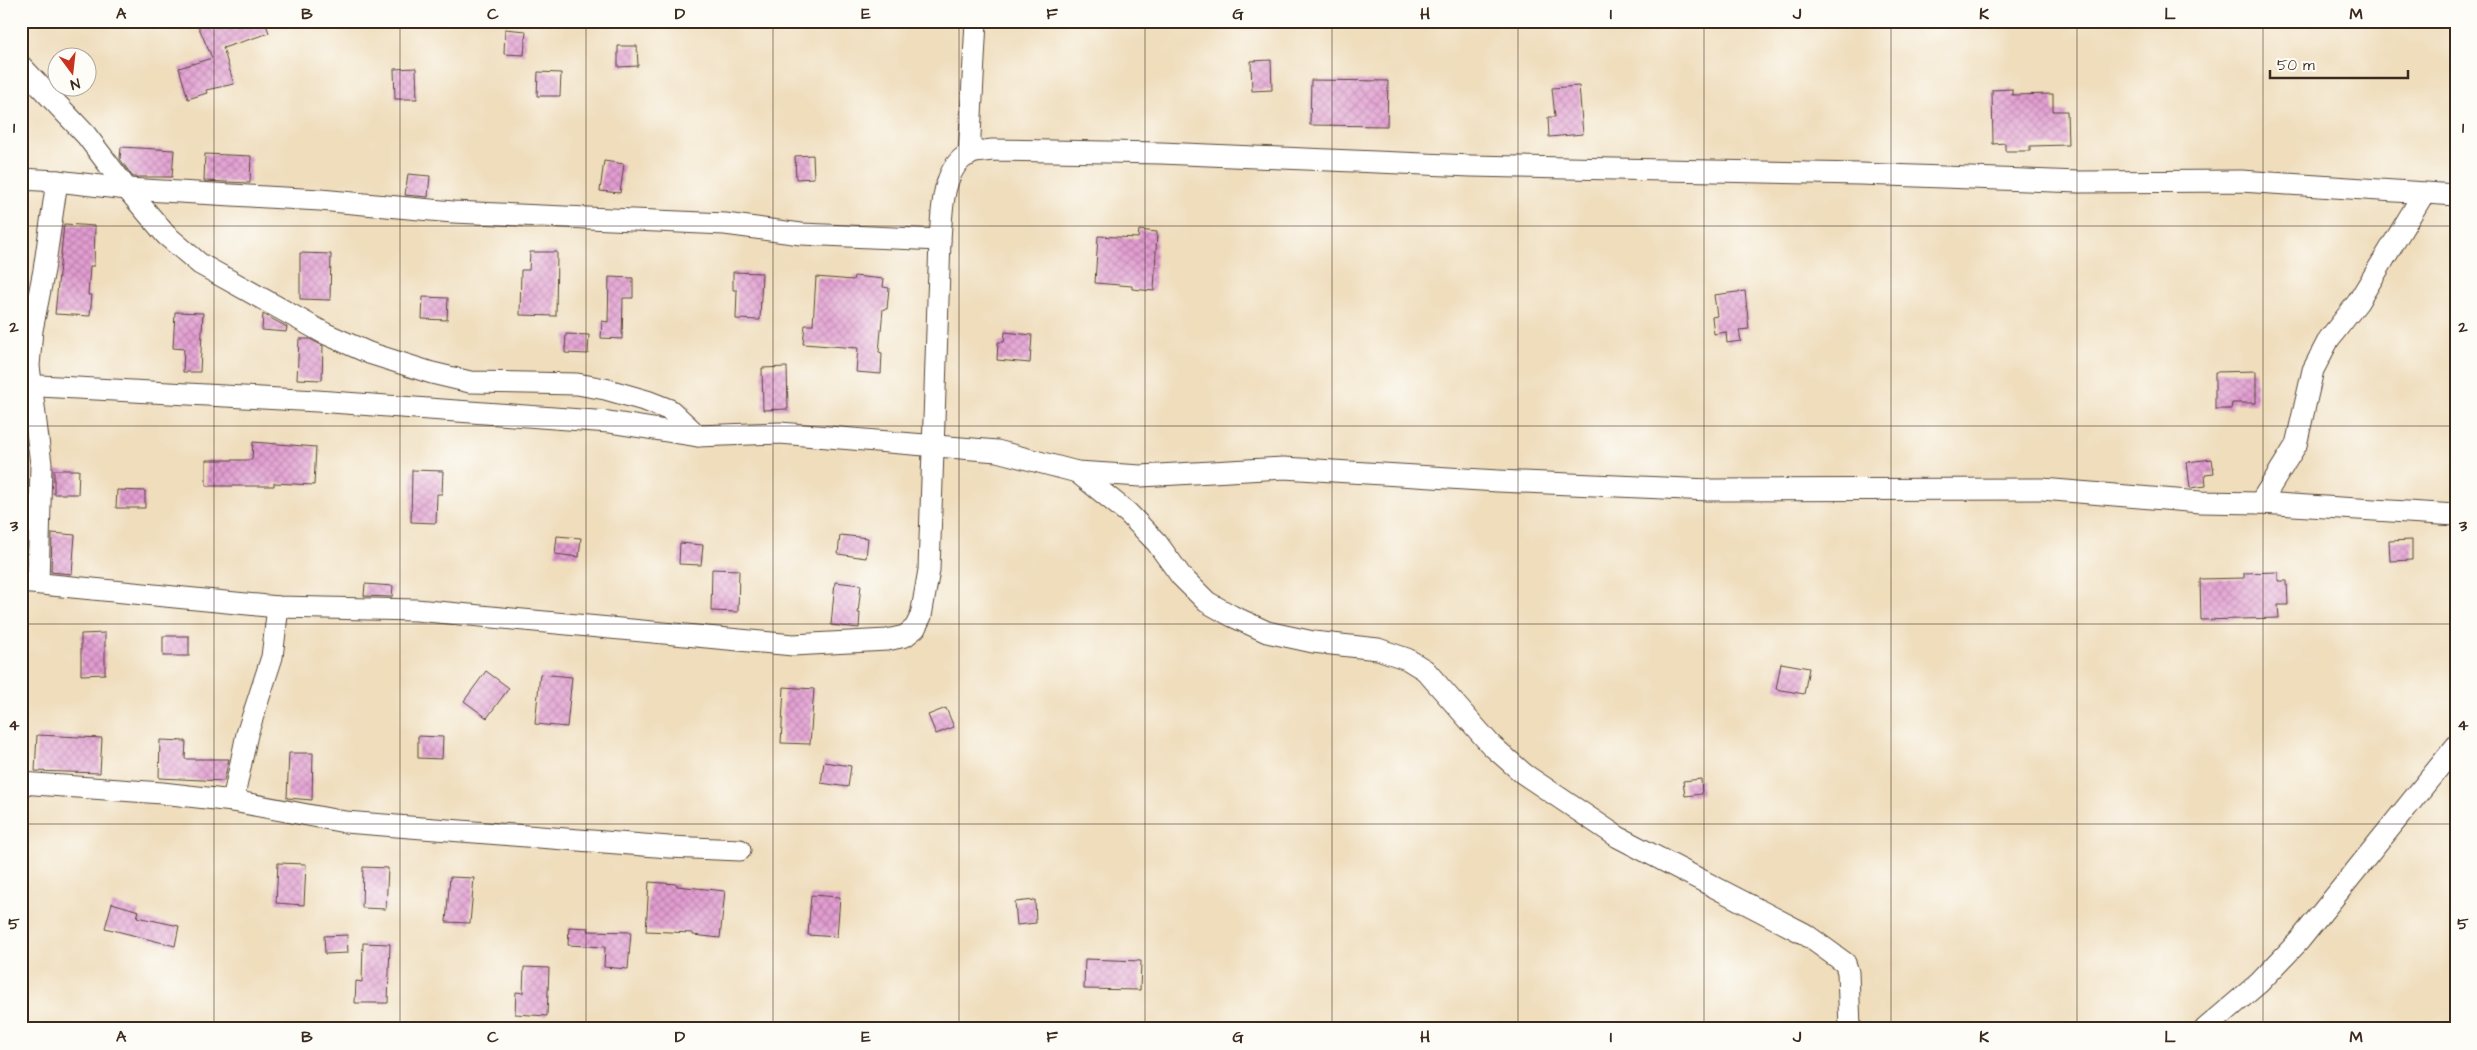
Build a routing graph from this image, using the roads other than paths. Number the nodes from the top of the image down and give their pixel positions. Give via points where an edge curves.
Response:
1 (976, 21) edge
2 (21, 66) edge
3 (969, 154) junction
4 (21, 179) edge
5 (57, 181) junction
6 (127, 189) junction
7 (2424, 193) junction
8 (2456, 196) edge
9 (940, 240) junction
10 (26, 385) edge
11 (698, 436) junction
12 (932, 446) junction
13 (1077, 472) junction
14 (2260, 503) junction
15 (2456, 515) edge
16 (30, 582) edge
17 (278, 607) junction
18 (2456, 746) edge
19 (21, 783) edge
20 (233, 801) junction
21 (740, 850) dead end
22 (1850, 1029) edge
23 (2205, 1029) edge

1 - 3 street
2 - 6 street via 86,135
3 - 7 street via 992,150 1161,153 1471,166 2079,182 2242,181
3 - 9 street via 956,167 944,191
4 - 5 street
5 - 6 street
5 - 10 street
6 - 9 street via 320,200 453,212 725,224 801,234
6 - 11 street via 166,236 200,264 324,333 369,353 470,382 578,384 606,389 670,410
7 - 8 street
7 - 14 street via 2358,302 2329,339 2313,370 2296,445
9 - 12 street
10 - 11 street via 609,422
10 - 16 street via 37,423 41,464
11 - 12 street via 780,433
12 - 13 street via 997,451
12 - 17 street via 929,570 920,616 915,628 905,636 887,640 793,645 416,610
13 - 14 street via 1141,476 1284,468 1710,490 2042,489 2200,502
13 - 22 street via 1128,513 1207,602 1268,632 1313,642 1378,649 1407,659 1425,670 1491,745 1524,774 1618,837 1805,934 1844,963 1848,972
14 - 15 street
16 - 17 street
17 - 20 street via 272,657 247,734
18 - 23 street via 2299,941 2259,983
19 - 20 street
20 - 21 street via 345,822

